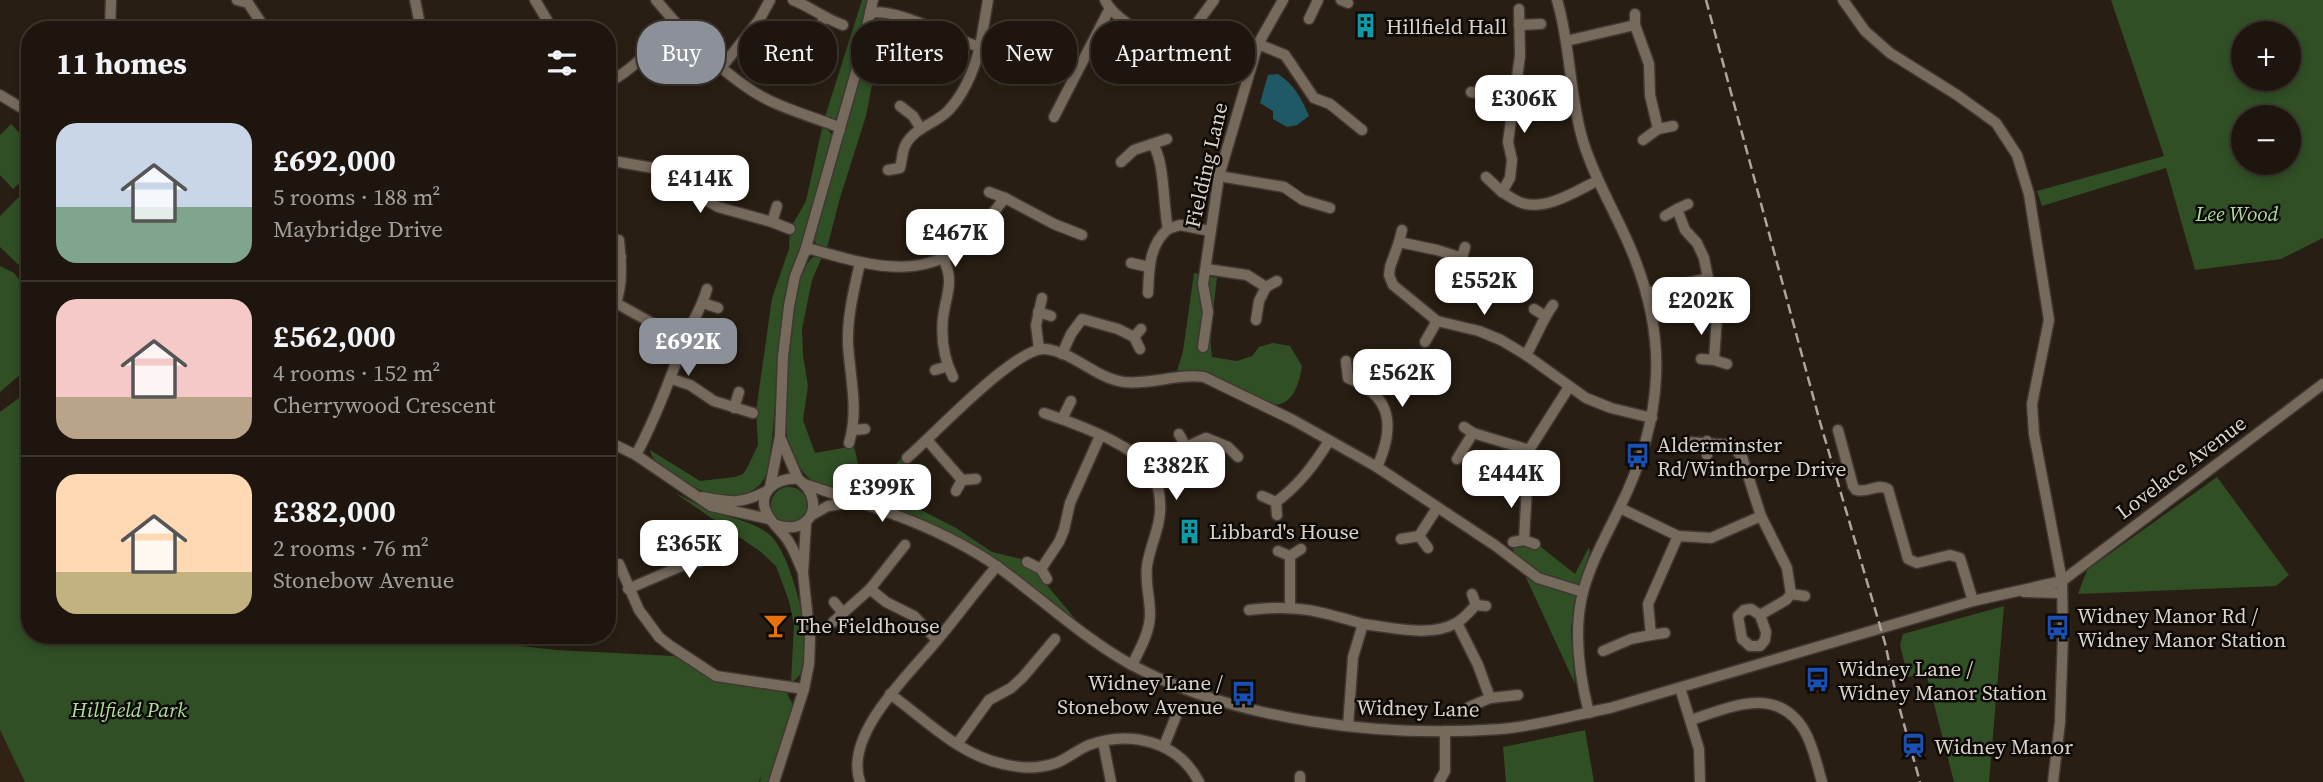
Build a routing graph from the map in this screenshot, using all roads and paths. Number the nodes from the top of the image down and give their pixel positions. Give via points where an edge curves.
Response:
1 (111, 0) edge
2 (237, 0) edge
3 (415, 0) edge
4 (535, 0) edge
5 (656, 0) edge
6 (770, 0) edge
7 (793, 0) edge
8 (873, 0) edge
9 (988, 0) edge
10 (1214, 0) edge
11 (1283, 0) edge
12 (1557, 0) edge
13 (1843, 0) edge
14 (1313, 1) edge
15 (249, 2) edge
16 (1107, 5) edge
17 (1519, 9) dead end
18 (870, 13) junction
19 (824, 18) junction
20 (1309, 19) dead end
21 (110, 21) edge
22 (260, 21) edge
23 (419, 21) edge
24 (547, 21) edge
25 (673, 21) edge
26 (822, 21) edge
27 (1129, 21) edge
28 (1198, 21) edge
29 (1541, 24) dead end
30 (844, 25) dead end
31 (1519, 25) junction
32 (1566, 41) junction
33 (1258, 44) junction
34 (980, 47) junction
35 (637, 62) edge
36 (725, 63) edge
37 (725, 71) edge
38 (616, 79) edge
39 (1471, 92) dead end
40 (0, 95) edge
41 (1513, 98) junction
42 (900, 106) dead end
43 (21, 108) edge
44 (1054, 117) dead end
45 (1673, 126) dead end
46 (921, 129) junction
47 (1658, 129) junction
48 (840, 130) junction
49 (1362, 130) dead end
50 (1167, 139) dead end
51 (1643, 140) dead end
52 (1152, 144) junction
53 (616, 162) edge
54 (1121, 162) dead end
55 (888, 170) dead end
56 (1219, 176) junction
57 (1486, 177) dead end
58 (1597, 181) junction
59 (989, 192) dead end
60 (1502, 192) junction
61 (1005, 198) junction
62 (1688, 204) dead end
63 (776, 206) dead end
64 (1330, 208) dead end
65 (1677, 209) junction
66 (1665, 216) dead end
67 (772, 222) junction
68 (790, 229) dead end
69 (1168, 229) junction
70 (1402, 230) dead end
71 (1210, 231) junction
72 (1082, 235) dead end
73 (619, 240) dead end
74 (1399, 242) junction
75 (805, 251) junction
76 (616, 257) edge
77 (621, 257) junction
78 (943, 258) junction
79 (1463, 258) dead end
80 (860, 263) junction
81 (1131, 263) dead end
82 (1149, 267) junction
83 (1206, 269) junction
84 (1707, 278) junction
85 (1277, 281) dead end
86 (1266, 287) junction
87 (707, 289) dead end
88 (1148, 293) dead end
89 (1646, 293) junction
90 (1042, 298) dead end
91 (617, 303) joint
92 (703, 303) junction
93 (1553, 305) dead end
94 (718, 308) dead end
95 (1534, 309) dead end
96 (1038, 312) junction
97 (1051, 316) dead end
98 (1545, 316) junction
99 (1256, 320) dead end
100 (1437, 321) junction
101 (684, 341) junction
102 (1425, 342) dead end
103 (1203, 347) dead end
104 (1039, 349) junction
105 (1140, 349) dead end
106 (1062, 354) junction
107 (1527, 355) junction
108 (1701, 359) dead end
109 (1714, 359) junction
110 (1346, 361) dead end
111 (1727, 364) dead end
112 (948, 366) junction
113 (934, 370) dead end
114 (953, 377) dead end
115 (672, 379) junction
116 (2323, 384) edge
117 (1569, 387) junction
118 (739, 393) dead end
119 (1071, 401) dead end
120 (734, 408) junction
121 (753, 413) dead end
122 (1044, 413) dead end
123 (1651, 418) junction
124 (1062, 419) junction
125 (853, 429) junction
126 (865, 429) dead end
127 (1838, 430) dead end
128 (1179, 434) dead end
129 (780, 436) junction
130 (1100, 436) junction
131 (927, 440) junction
132 (1329, 441) junction
133 (1687, 442) dead end
134 (1707, 442) junction
135 (849, 443) dead end
136 (616, 445) edge
137 (1186, 447) junction
138 (1529, 450) junction
139 (636, 455) junction
140 (1707, 455) dead end
141 (1238, 457) dead end
142 (907, 458) dead end
143 (1457, 459) dead end
144 (1377, 467) junction
145 (1150, 468) junction
146 (976, 479) dead end
147 (962, 480) junction
148 (801, 481) junction
149 (769, 489) junction
150 (956, 491) dead end
151 (698, 496) junction
152 (1262, 496) dead end
153 (859, 502) junction
154 (1276, 502) junction
155 (1437, 508) junction
156 (1620, 508) junction
157 (1277, 515) dead end
158 (1761, 516) junction
159 (809, 519) junction
160 (773, 522) junction
161 (1419, 536) junction
162 (1678, 536) junction
163 (722, 538) dead end
164 (1401, 539) dead end
165 (1535, 544) dead end
166 (905, 545) dead end
167 (1428, 548) dead end
168 (1301, 549) dead end
169 (1278, 551) dead end
170 (1290, 556) junction
171 (1027, 562) dead end
172 (619, 564) dead end
173 (996, 566) junction
174 (2059, 567) junction
175 (1041, 569) junction
176 (803, 573) junction
177 (1048, 579) dead end
178 (2062, 581) junction
179 (2047, 582) junction
180 (628, 589) junction
181 (870, 589) junction
182 (1583, 592) junction
183 (2015, 592) junction
184 (2062, 593) junction
185 (1472, 594) dead end
186 (1791, 594) junction
187 (1805, 596) dead end
188 (1973, 601) junction
189 (834, 602) dead end
190 (1290, 607) junction
191 (1249, 610) dead end
192 (843, 613) junction
193 (1760, 615) dead end
194 (833, 622) dead end
195 (1457, 623) junction
196 (1363, 624) junction
197 (1665, 633) dead end
198 (1651, 635) junction
199 (1055, 639) dead end
200 (937, 640) junction
201 (1602, 651) dead end
202 (1132, 665) junction
203 (1680, 688) junction
204 (804, 689) junction
205 (890, 694) junction
206 (1518, 695) dead end
207 (1490, 698) junction
208 (1469, 706) dead end
209 (1589, 712) junction
210 (1176, 716) dead end
211 (1691, 720) junction
212 (1348, 726) junction
213 (1445, 731) junction
214 (1102, 742) junction
215 (957, 744) junction
216 (1164, 746) junction
217 (774, 782) edge
218 (860, 782) edge
219 (1111, 782) edge
220 (1199, 782) edge
221 (1439, 782) edge
222 (1700, 782) edge
223 (1822, 782) edge
224 (2053, 782) edge

1 - 21 street
2 - 15 street
3 - 23 street
4 - 24 street
5 - 25 street
6 - 36 street
7 - 19 street
8 - 18 street
9 - 34 street
10 - 28 street
11 - 33 street, Fielding Lane
12 - 32 street
13 - 174 street via 1865,31 1890,53 1996,123 2017,155 2029,194 2048,307 2047,336 2032,404
14 - 20 street
15 - 22 street
16 - 27 street
16 - 44 street via 1058,98
17 - 31 street
18 - 34 street via 884,12
18 - 48 street
19 - 26 street
19 - 30 street
29 - 31 street
31 - 41 street via 1520,56
32 - 47 street via 1635,19 1649,64
32 - 58 street via 1579,128
33 - 49 street via 1284,55 1314,98 1330,104
33 - 56 street, Fielding Lane
34 - 46 street via 968,83 954,103
35 - 38 street
37 - 48 street via 752,92
39 - 41 street
40 - 43 street
41 - 60 street via 1510,178
42 - 46 street
45 - 47 street
46 - 55 street via 905,146 905,169
47 - 51 street
48 - 75 street
50 - 52 street
52 - 54 street via 1134,150
52 - 69 street via 1161,167
53 - 67 street via 665,170 689,182 718,207
56 - 64 street via 1284,187 1308,207
56 - 71 street, Fielding Lane
57 - 60 street
58 - 60 street via 1538,205
58 - 89 street
59 - 61 street
61 - 72 street
61 - 78 street via 976,233
62 - 65 street
63 - 67 street
65 - 66 street
65 - 84 street via 1704,258
67 - 68 street
69 - 71 street via 1180,225
69 - 82 street via 1157,238
70 - 74 street
71 - 83 street, Fielding Lane
73 - 77 street
74 - 79 street
74 - 100 street via 1390,267 1393,285
75 - 80 street
75 - 129 street via 795,276 786,329
76 - 77 street
77 - 91 street
78 - 80 street via 919,267
78 - 112 street via 951,281 943,318
80 - 125 street via 849,319
81 - 82 street
82 - 88 street
83 - 86 street via 1247,275
83 - 103 street, Fielding Lane via 1203,284 1208,312
84 - 89 street
84 - 109 street via 1717,317
85 - 86 street
86 - 99 street
87 - 92 street
89 - 123 street via 1656,350
90 - 96 street
91 - 101 street
92 - 94 street
92 - 101 street
93 - 98 street
95 - 98 street
96 - 97 street
96 - 104 street
98 - 107 street
100 - 102 street
100 - 107 street via 1479,331
101 - 115 street
104 - 106 street
104 - 131 street via 1008,366
105 - 106 street via 1138,333 1082,319
106 - 132 street via 1124,382 1205,377
107 - 117 street
108 - 109 street
109 - 111 street
110 - 144 street via 1345,381 1363,385 1388,415 1387,446
112 - 113 street
112 - 114 street
115 - 120 street
115 - 139 street
116 - 178 street, Lovelace Avenue
117 - 123 street via 1612,408
117 - 138 street
118 - 120 street
119 - 124 street
120 - 121 street
122 - 124 street
123 - 156 street
124 - 130 street
125 - 126 street
125 - 135 street
127 - 188 street via 1856,490 1888,489 1908,559 1917,564 1956,555
128 - 137 street
129 - 148 street
129 - 149 street
130 - 145 street via 1121,445
130 - 175 street via 1070,503 1064,530
131 - 142 street
131 - 147 street
132 - 144 street
132 - 154 street via 1301,480
133 - 134 street
134 - 140 street
134 - 158 street via 1732,445 1742,457
136 - 139 street
137 - 141 street via 1211,438
137 - 145 street
138 - 143 street via 1469,430
138 - 165 street via 1518,541
139 - 151 street
144 - 155 street
145 - 202 street via 1160,516 1147,565 1147,634
146 - 147 street
147 - 150 street
148 - 149 street via 783,479
148 - 153 street, Widney Lane
148 - 159 street via 813,499
149 - 151 street via 748,501 730,503
149 - 160 street via 765,505
151 - 160 street via 711,506
152 - 154 street
153 - 159 street, Widney Lane via 828,506
153 - 173 street, Widney Lane via 932,529
154 - 157 street
155 - 161 street
155 - 182 street via 1538,578
156 - 162 street
156 - 182 street via 1595,556
158 - 162 street via 1711,538
158 - 186 street via 1787,568
159 - 160 street via 792,529
159 - 176 street
160 - 176 street via 791,545
161 - 164 street
161 - 167 street
162 - 198 street via 1648,604
163 - 180 street via 699,562
166 - 181 street
168 - 170 street
169 - 170 street
170 - 190 street
171 - 175 street
172 - 180 street
173 - 200 street
173 - 202 street, Widney Lane via 1092,641
174 - 178 street
174 - 179 street
175 - 177 street
176 - 204 street via 810,639
178 - 179 street, Widney Lane
178 - 184 street
179 - 183 street, Widney Lane
180 - 204 street via 659,636 716,676
181 - 192 street
181 - 200 street via 914,615
182 - 209 street via 1578,642
183 - 184 street, Widney Lane
183 - 188 street, Widney Lane
184 - 224 street via 2060,722
185 - 195 street via 1481,606
186 - 187 street
186 - 193 street
188 - 203 street, Widney Lane
189 - 192 street
190 - 191 street
190 - 196 street
192 - 194 street
195 - 196 street via 1429,629
195 - 207 street
196 - 212 street via 1353,657
197 - 198 street
198 - 201 street via 1617,640
199 - 215 street via 1023,677 989,700
200 - 205 street
202 - 212 street, Widney Lane via 1238,706
203 - 209 street, Widney Lane
203 - 211 street
204 - 217 street
205 - 215 street
205 - 218 street via 861,747
206 - 207 street
207 - 208 street
209 - 213 street, Widney Lane via 1503,729
210 - 216 street
211 - 222 street via 1699,749
211 - 223 street via 1751,702 1785,710 1805,732
212 - 213 street, Widney Lane
213 - 221 street via 1445,771
214 - 215 street via 1055,764 1029,768 981,758
214 - 216 street via 1128,737
214 - 219 street
216 - 220 street via 1183,760

